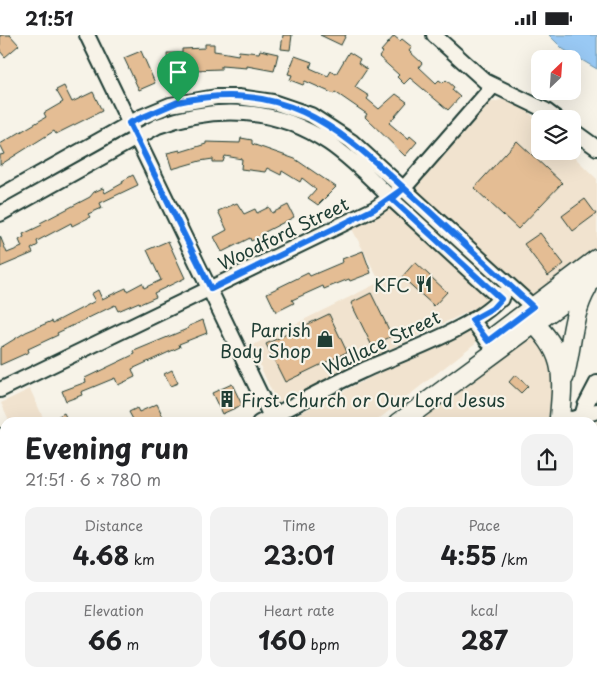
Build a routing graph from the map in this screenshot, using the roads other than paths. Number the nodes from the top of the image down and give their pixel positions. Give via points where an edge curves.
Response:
1 (87, 35) edge
2 (434, 35) edge
3 (493, 86) junction
4 (542, 110) edge
5 (129, 123) junction
6 (581, 136) edge
7 (135, 137) junction
8 (597, 148) edge
9 (404, 188) junction
10 (0, 196) edge
11 (392, 199) junction
12 (0, 214) edge
13 (597, 259) edge
14 (593, 281) edge
15 (510, 285) junction
16 (211, 289) junction
17 (501, 299) junction
18 (530, 314) junction
19 (472, 320) junction
20 (488, 341) junction
21 (597, 383) edge
22 (562, 385) junction
23 (0, 391) edge
24 (425, 403) junction
25 (597, 411) edge
26 (266, 417) edge
27 (275, 417) edge
28 (407, 417) edge
29 (559, 417) edge
30 (582, 417) edge
31 (585, 417) edge

1 - 5 street
2 - 3 street via 469,69
3 - 4 street
3 - 9 street, Woodford Street
5 - 7 street
5 - 9 street via 159,109 194,99 238,97 273,102 301,110 331,126
5 - 10 street
6 - 8 street
7 - 11 street via 170,121 202,113 232,112 268,117 302,128 329,143
7 - 12 street
7 - 16 street
9 - 11 street, Woodford Street
9 - 15 street
11 - 16 street, Woodford Street
11 - 17 street
13 - 18 main road
14 - 18 main road
14 - 22 main road via 576,312
15 - 17 street, Wallace Street
15 - 18 street
16 - 23 street, Woodford Street
16 - 26 street
17 - 19 street, Wallace Street via 492,309
18 - 20 main road
18 - 22 main road via 555,348 562,370
18 - 24 main road
19 - 20 street
19 - 27 street, Wallace Street via 360,371
20 - 24 main road via 456,368
21 - 30 street
22 - 29 main road
24 - 28 main road
25 - 31 street

